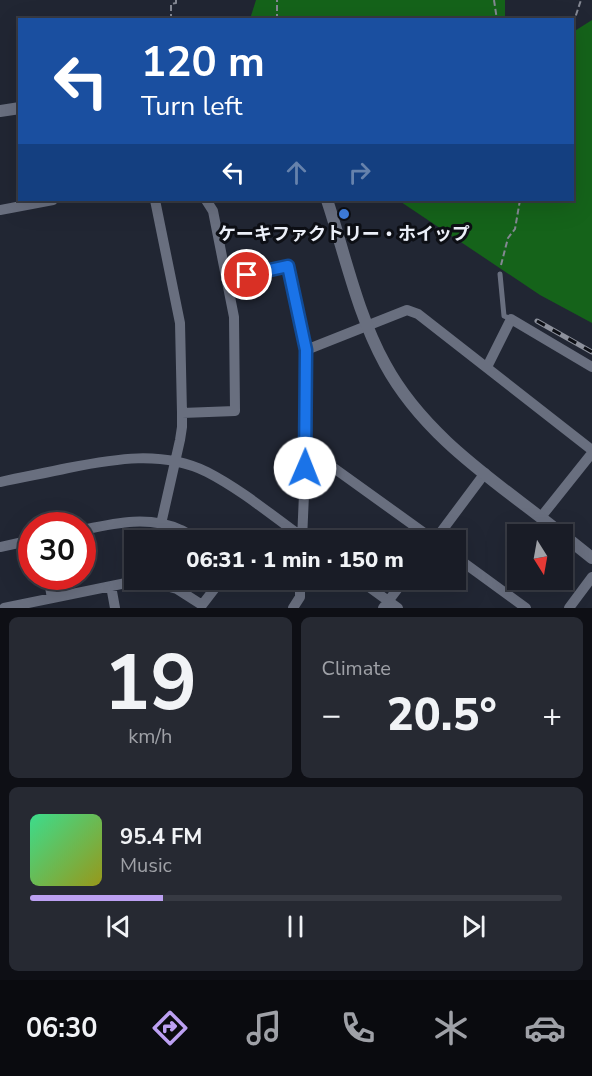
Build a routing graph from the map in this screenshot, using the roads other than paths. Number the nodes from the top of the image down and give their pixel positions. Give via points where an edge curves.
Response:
1 (18, 108) edge
2 (0, 111) edge
3 (48, 201) edge
4 (155, 201) edge
5 (207, 201) edge
6 (327, 201) edge
7 (0, 210) edge
8 (500, 274) road end
9 (226, 279) junction
10 (511, 319) junction
11 (367, 326) junction
12 (306, 350) junction
13 (487, 367) junction
14 (592, 367) edge
15 (182, 413) junction
16 (306, 448) junction
17 (592, 451) edge
18 (175, 462) junction
19 (485, 473) junction
20 (0, 482) edge
21 (541, 517) junction
22 (161, 524) junction
23 (550, 524) edge
24 (96, 527) edge
25 (180, 530) edge
26 (291, 530) edge
27 (303, 530) edge
28 (420, 530) edge
29 (442, 530) edge
30 (18, 543) edge
31 (573, 543) edge
32 (0, 547) edge
33 (592, 558) edge
34 (466, 564) edge
35 (592, 577) edge
36 (124, 583) edge
37 (111, 586) junction
38 (51, 590) edge
39 (179, 590) edge
40 (214, 590) edge
41 (300, 590) edge
42 (370, 590) edge
43 (396, 590) edge
44 (52, 598) junction
45 (385, 604) edge
46 (4, 608) edge
47 (115, 608) edge
48 (293, 608) edge
49 (398, 608) edge
50 (525, 608) edge
51 (569, 608) edge

1 - 2 street
3 - 7 street
4 - 15 street via 180,323
5 - 9 street via 213,211
6 - 11 street
8 - 10 lane via 504,316
9 - 12 street via 288,266
9 - 15 street via 234,317 235,411
10 - 13 street
10 - 14 street
11 - 12 street
11 - 13 street via 412,310
11 - 19 street via 386,365 416,410 435,432
12 - 16 street
13 - 17 street
15 - 18 street
16 - 27 street
16 - 28 street
17 - 21 street
18 - 20 street via 127,458
18 - 22 street
18 - 26 street via 206,472
19 - 21 street
19 - 29 street
21 - 23 street
22 - 24 street via 123,522
22 - 25 street
30 - 32 street
31 - 33 street
34 - 50 street
35 - 51 street
36 - 37 street
37 - 44 street
37 - 47 street
38 - 44 street
39 - 40 street via 202,605
41 - 48 street
42 - 45 street
43 - 45 street
44 - 46 street
45 - 49 street

